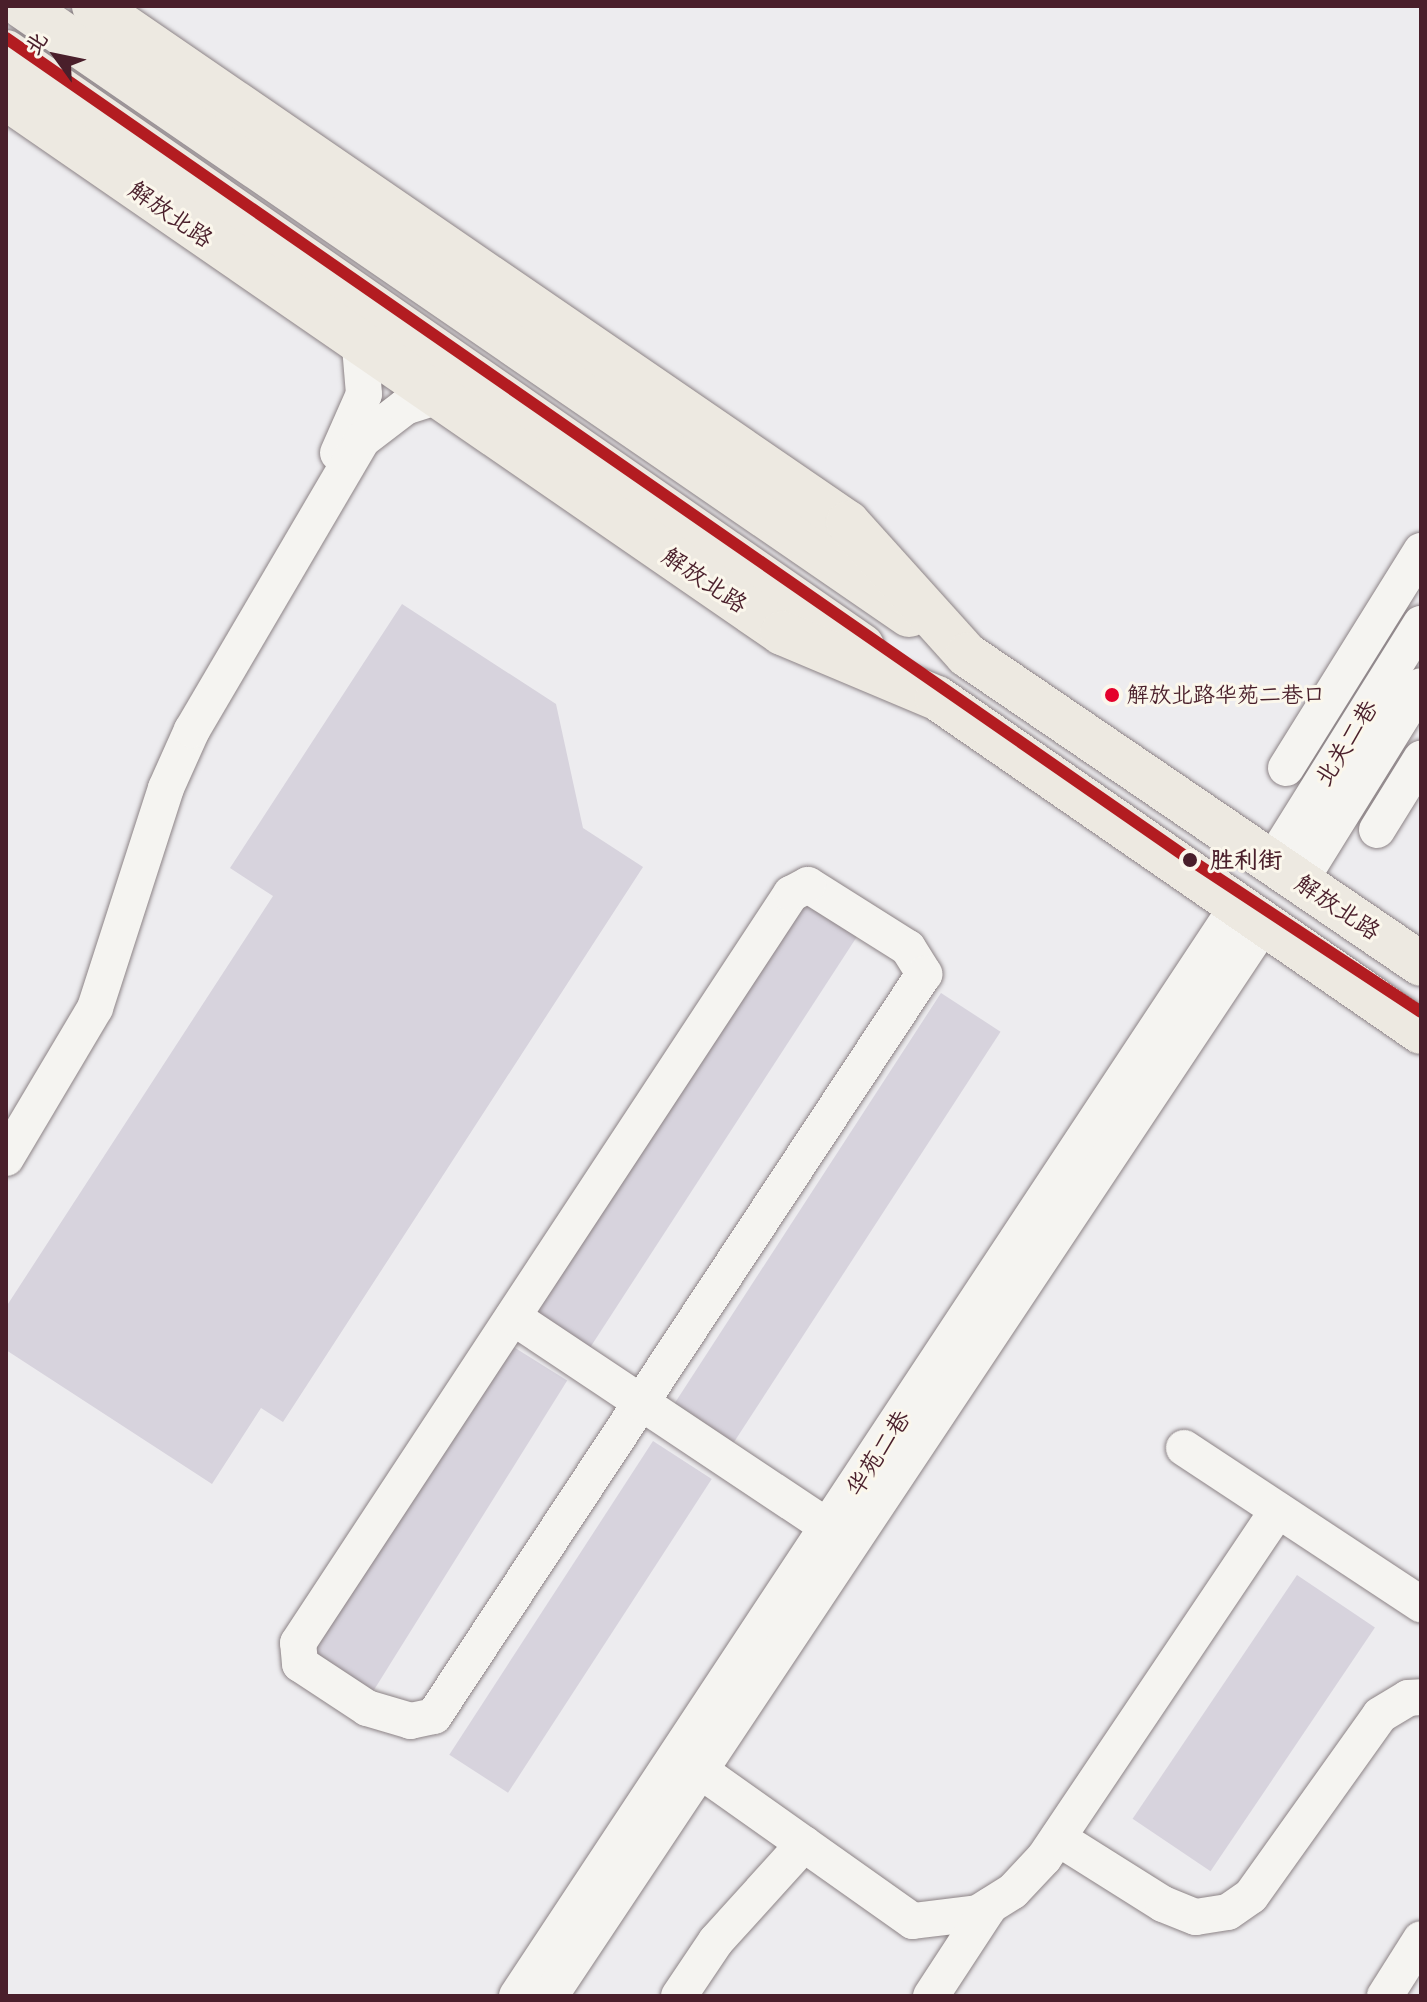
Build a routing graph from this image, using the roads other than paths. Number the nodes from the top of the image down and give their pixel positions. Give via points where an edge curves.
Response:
1 (22, 6) edge
2 (94, 6) edge
3 (6, 52) edge
4 (6, 98) edge
5 (360, 346) junction
6 (435, 397) junction
7 (1421, 551) edge
8 (1421, 624) edge
9 (967, 655) junction
10 (1421, 686) edge
11 (937, 698) junction
12 (1421, 759) edge
13 (1286, 768) dead end
14 (1377, 830) dead end
15 (1286, 871) junction
16 (1250, 916) junction
17 (1421, 964) edge
18 (1421, 1032) edge
19 (6, 1134) edge
20 (6, 1158) edge
21 (513, 1317) junction
22 (645, 1403) junction
23 (1184, 1448) dead end
24 (1278, 1510) junction
25 (840, 1535) junction
26 (1421, 1604) edge
27 (1421, 1697) edge
28 (690, 1763) junction
29 (1058, 1838) junction
30 (804, 1844) junction
31 (990, 1906) junction
32 (1421, 1939) edge
33 (517, 1996) edge
34 (550, 1996) edge
35 (679, 1996) edge
36 (931, 1996) edge
37 (1385, 1996) edge

1 - 9 main road
2 - 9 main road, 解放北路 via 848,523
3 - 11 main road, 解放北路
4 - 5 main road, 解放北路
5 - 6 main road, 解放北路
5 - 19 street via 367,372 353,428 180,725 153,785 82,1004
6 - 11 main road, 解放北路 via 782,633
6 - 20 street via 405,407 362,440 192,730 166,788 95,1008
7 - 13 street
8 - 15 street, 北关二巷
9 - 15 main road, 解放北路
10 - 15 street, 北关二巷
11 - 16 main road, 解放北路
12 - 14 street
15 - 17 main road, 解放北路
16 - 18 main road, 解放北路
16 - 25 street, 华苑二巷
21 - 22 street
21 - 22 street via 298,1643 300,1664 311,1672 367,1708 411,1721 434,1716
21 - 22 street via 791,894 808,885 908,948 924,974
22 - 25 street
23 - 24 street
24 - 26 street
24 - 29 street
25 - 28 street, 华苑二巷
27 - 29 street via 1408,1698 1380,1715 1251,1896 1228,1912 1196,1917 1163,1904
28 - 30 street
28 - 33 street, 华苑二巷
28 - 34 street, 华苑二巷
29 - 31 street via 1013,1891
30 - 31 street via 913,1921 943,1921
30 - 35 street via 716,1941
31 - 36 street
32 - 37 street

